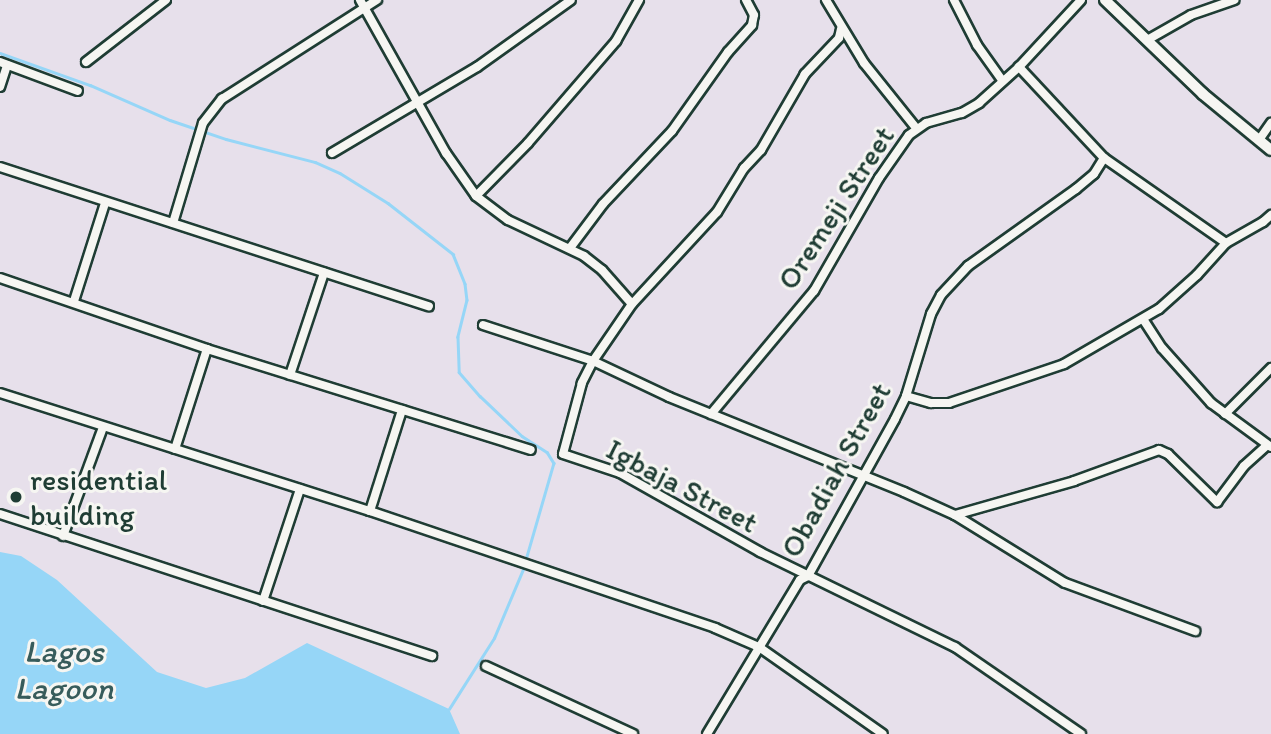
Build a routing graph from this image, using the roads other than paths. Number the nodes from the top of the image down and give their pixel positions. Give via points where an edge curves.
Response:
1 (166, 0) edge
2 (377, 0) edge
3 (571, 0) edge
4 (639, 0) edge
5 (746, 0) edge
6 (826, 0) edge
7 (954, 0) edge
8 (1081, 0) edge
9 (1105, 0) edge
10 (1234, 0) edge
11 (362, 4) edge
12 (841, 29) junction
13 (1149, 39) junction
14 (86, 62) dead end
15 (3, 63) edge
16 (1019, 67) junction
17 (1002, 80) junction
18 (0, 87) edge
19 (78, 91) dead end
20 (416, 102) junction
21 (1271, 123) edge
22 (916, 128) junction
23 (1259, 140) junction
24 (1271, 150) edge
25 (332, 153) dead end
26 (1104, 158) junction
27 (0, 167) edge
28 (476, 196) junction
29 (105, 203) junction
30 (1271, 215) edge
31 (173, 223) junction
32 (1226, 243) junction
33 (570, 248) junction
34 (324, 273) junction
35 (0, 278) edge
36 (74, 301) junction
37 (632, 304) junction
38 (429, 306) dead end
39 (1143, 319) junction
40 (483, 325) dead end
41 (207, 349) junction
42 (593, 362) junction
43 (1271, 368) edge
44 (290, 374) junction
45 (0, 393) edge
46 (906, 396) junction
47 (402, 410) junction
48 (711, 414) junction
49 (1225, 414) junction
50 (103, 427) junction
51 (1269, 446) edge
52 (175, 449) junction
53 (531, 450) dead end
54 (864, 475) junction
55 (300, 489) junction
56 (370, 511) junction
57 (0, 514) edge
58 (955, 515) junction
59 (63, 536) junction
60 (808, 576) junction
61 (262, 601) junction
62 (1195, 631) dead end
63 (759, 647) junction
64 (432, 656) dead end
65 (486, 666) dead end
66 (633, 734) edge
67 (707, 734) edge
68 (883, 734) edge
69 (1081, 734) edge

1 - 14 street
2 - 11 street
3 - 20 street via 477,67
4 - 28 street via 616,41
5 - 33 street via 754,15 752,26 672,131 603,204
6 - 12 street
7 - 17 street
8 - 16 street, Oremeji Street
9 - 13 street
10 - 13 street via 1191,15
11 - 20 street
11 - 31 street via 222,99 203,123
12 - 22 street
12 - 37 street, Igbaja Street via 839,38 805,74 761,150 717,212
13 - 23 street via 1203,94
15 - 18 street
15 - 19 street
16 - 17 street, Oremeji Street
16 - 26 street
17 - 22 street, Oremeji Street via 970,108
20 - 25 street
20 - 28 street
21 - 23 street
22 - 48 street, Oremeji Street via 879,178 814,291
23 - 24 street
26 - 32 street
26 - 46 street, Obadiah Street via 1076,189 953,279 931,314
27 - 29 street
28 - 33 street via 508,220
29 - 31 street
29 - 36 street
30 - 32 street
31 - 34 street
32 - 39 street via 1197,275
33 - 37 street via 602,270
34 - 38 street
34 - 44 street
35 - 36 street
36 - 41 street
37 - 42 street, Igbaja Street
39 - 46 street via 1064,364 1014,383 949,403
39 - 49 street via 1196,388
40 - 42 street
41 - 44 street
41 - 52 street
42 - 48 street
42 - 60 street, Igbaja Street via 582,383 563,454 620,473
43 - 49 street
44 - 47 street
45 - 50 street
46 - 54 street, Obadiah Street
47 - 53 street
47 - 56 street
48 - 54 street
49 - 51 street
50 - 52 street
50 - 59 street
51 - 58 street via 1244,466 1216,502 1159,450 1074,481
52 - 55 street
54 - 58 street
54 - 60 street, Obadiah Street
55 - 56 street
55 - 61 street
56 - 63 street via 668,611
57 - 59 street
58 - 62 street via 1065,583
59 - 61 street
60 - 63 street, Obadiah Street via 800,580
60 - 69 street, Igbaja Street via 955,647
61 - 64 street
63 - 67 street, Obadiah Street
63 - 68 street
65 - 66 street

